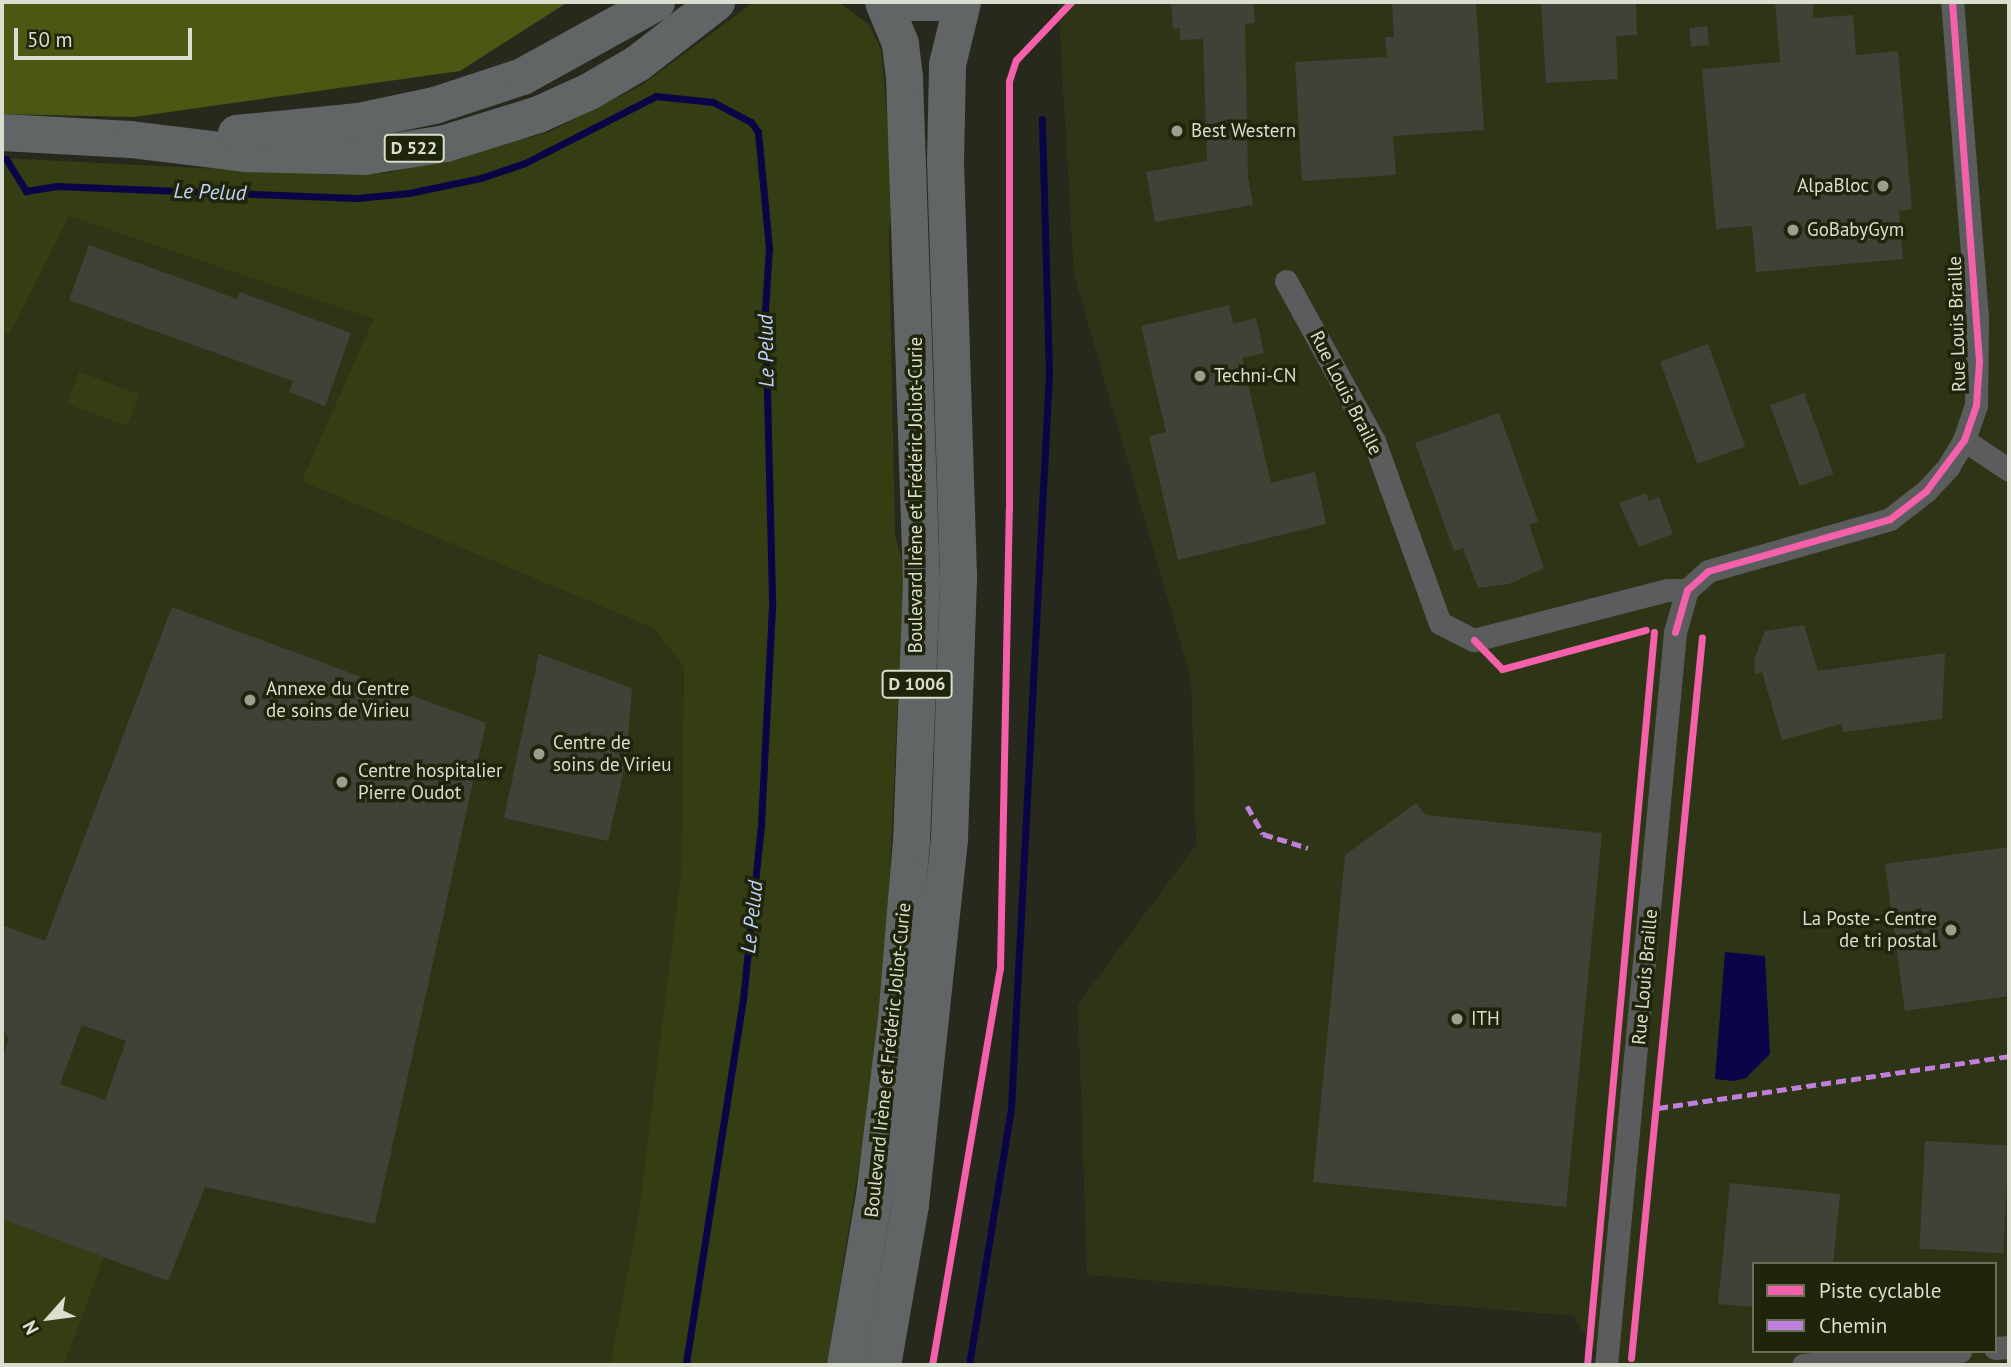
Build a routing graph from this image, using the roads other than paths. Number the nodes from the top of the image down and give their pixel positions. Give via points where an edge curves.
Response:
1 (656, 2) edge
2 (716, 2) edge
3 (883, 2) edge
4 (895, 2) edge
5 (940, 2) edge
6 (962, 2) edge
7 (1952, 2) edge
8 (2, 132) edge
9 (130, 139) junction
10 (1286, 281) dead end
11 (1964, 440) junction
12 (2009, 470) edge
13 (1687, 590) junction
14 (1938, 1353) edge
15 (845, 1365) edge
16 (882, 1365) edge
17 (1606, 1365) edge
18 (1803, 1365) edge

1 - 9 main road, D 522 via 522,76 434,105 358,121
2 - 9 main road, D 522 via 637,63 589,91 538,114 445,143 364,156 246,153
3 - 15 main road, Boulevard Irène et Frédéric Joliot-Curie / D 1006 via 900,44 904,77 921,580 911,841 896,1019 874,1195
4 - 5 main road
6 - 16 main road, Boulevard Irène et Frédéric Joliot-Curie / D 1006 via 947,64 945,161 958,575 949,838 910,1204
7 - 11 street, Rue Louis Braille via 1979,361 1976,405
8 - 9 main road, D 522
10 - 13 street, Rue Louis Braille via 1374,441 1440,623 1474,640 1667,590
11 - 12 street
11 - 13 street, Rue Louis Braille via 1926,491 1890,519 1709,571
13 - 17 street, Rue Louis Braille via 1675,632
14 - 18 street

